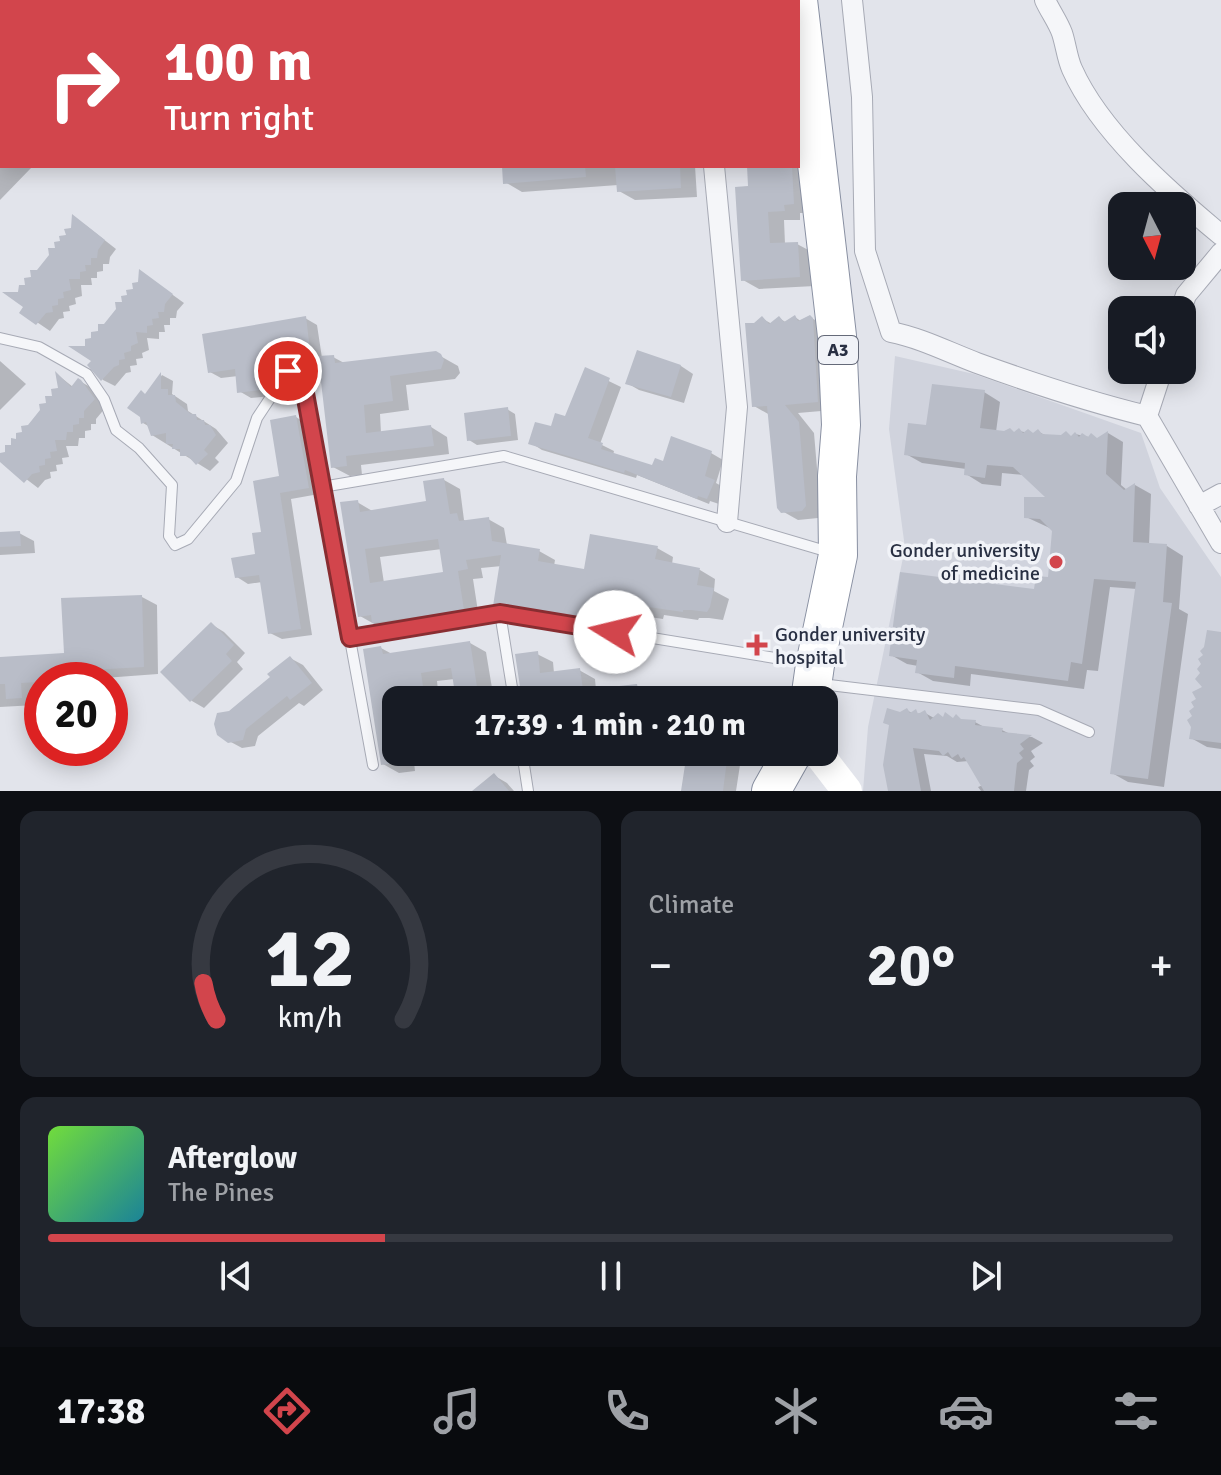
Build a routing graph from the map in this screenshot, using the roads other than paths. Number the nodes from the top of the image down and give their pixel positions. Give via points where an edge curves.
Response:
1 (852, 0) edge
2 (1045, 0) edge
3 (800, 17) edge
4 (714, 168) edge
5 (1221, 235) edge
6 (1221, 253) edge
7 (1186, 296) edge
8 (0, 338) edge
9 (1157, 384) edge
10 (1147, 416) junction
11 (322, 487) junction
12 (1221, 494) edge
13 (1199, 506) junction
14 (727, 522) junction
15 (1221, 543) edge
16 (838, 555) junction
17 (500, 613) junction
18 (350, 638) junction
19 (803, 681) edge
20 (512, 686) edge
21 (1089, 732) dead end
22 (373, 765) dead end
23 (524, 766) edge
24 (785, 766) edge
25 (828, 766) edge
26 (528, 791) edge
27 (771, 791) edge
28 (847, 791) edge

1 - 10 street via 862,97 865,251 891,332
2 - 5 street via 1089,100 1175,197
3 - 16 highway, A3 via 837,336
4 - 14 street via 737,407
6 - 7 street
8 - 11 lane via 39,347 87,374 116,430 172,485 169,536 175,545 188,539 236,481 257,418 288,371 302,377
9 - 10 street
10 - 13 street
11 - 14 lane via 504,456
11 - 18 lane
12 - 13 street
13 - 15 street
14 - 16 lane
16 - 19 highway, A3
17 - 18 lane
17 - 19 lane
17 - 20 lane
18 - 22 lane
19 - 21 lane via 1039,710
23 - 26 lane
24 - 27 highway
25 - 28 street

